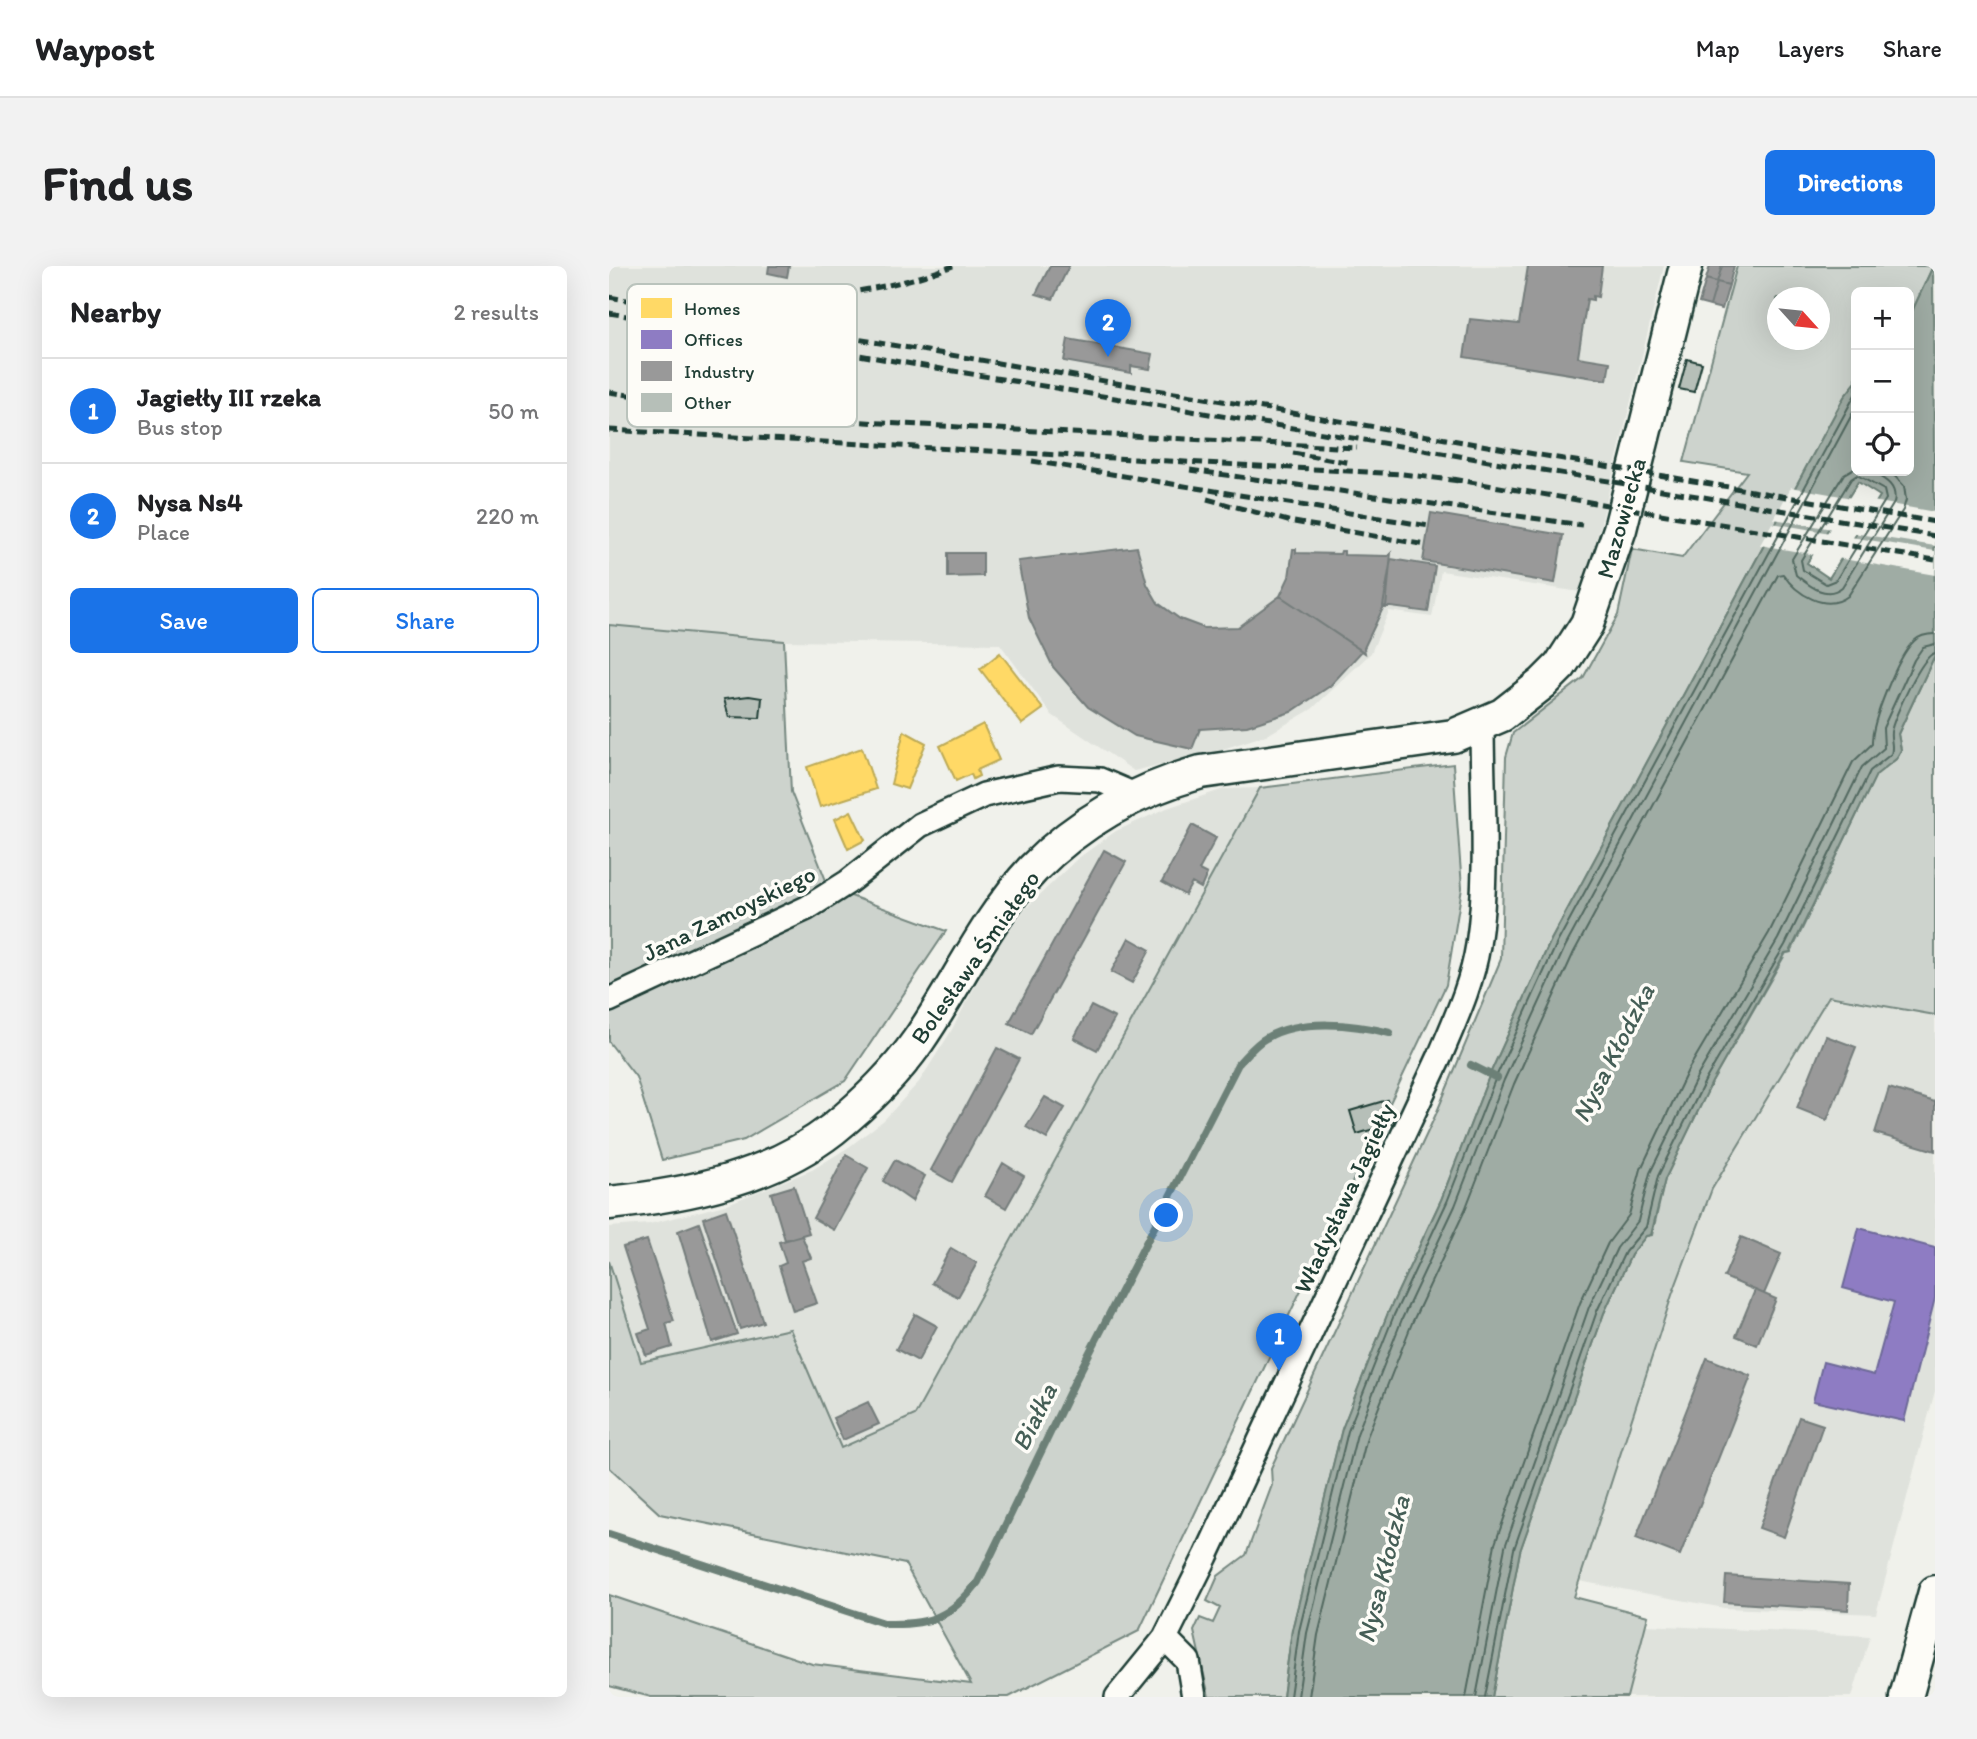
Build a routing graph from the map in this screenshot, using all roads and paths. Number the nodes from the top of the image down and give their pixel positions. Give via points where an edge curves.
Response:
1 (1686, 266) edge
2 (1482, 725) junction
3 (1135, 795) junction
4 (609, 1000) edge
5 (609, 1203) edge
6 (1935, 1592) edge
7 (1165, 1638) junction
8 (1117, 1697) edge
9 (1194, 1697) edge
10 (1906, 1697) edge

1 - 2 street, Mazowiecka via 1626,508 1587,624 1543,683
2 - 3 street, Bolesława Śmiałego via 1429,741 1201,772
2 - 7 street, Władysława Jagiełły via 1481,898 1478,944 1467,990
3 - 4 street, Jana Zamoyskiego via 1100,780 1059,778 984,795 920,825 807,908
3 - 5 street, Bolesława Śmiałego via 1105,810 1031,871 974,949 917,1042 865,1101 831,1130 790,1156 738,1178 651,1199
6 - 10 street
7 - 8 street, Władysława Jagiełły
7 - 9 street via 1188,1661

